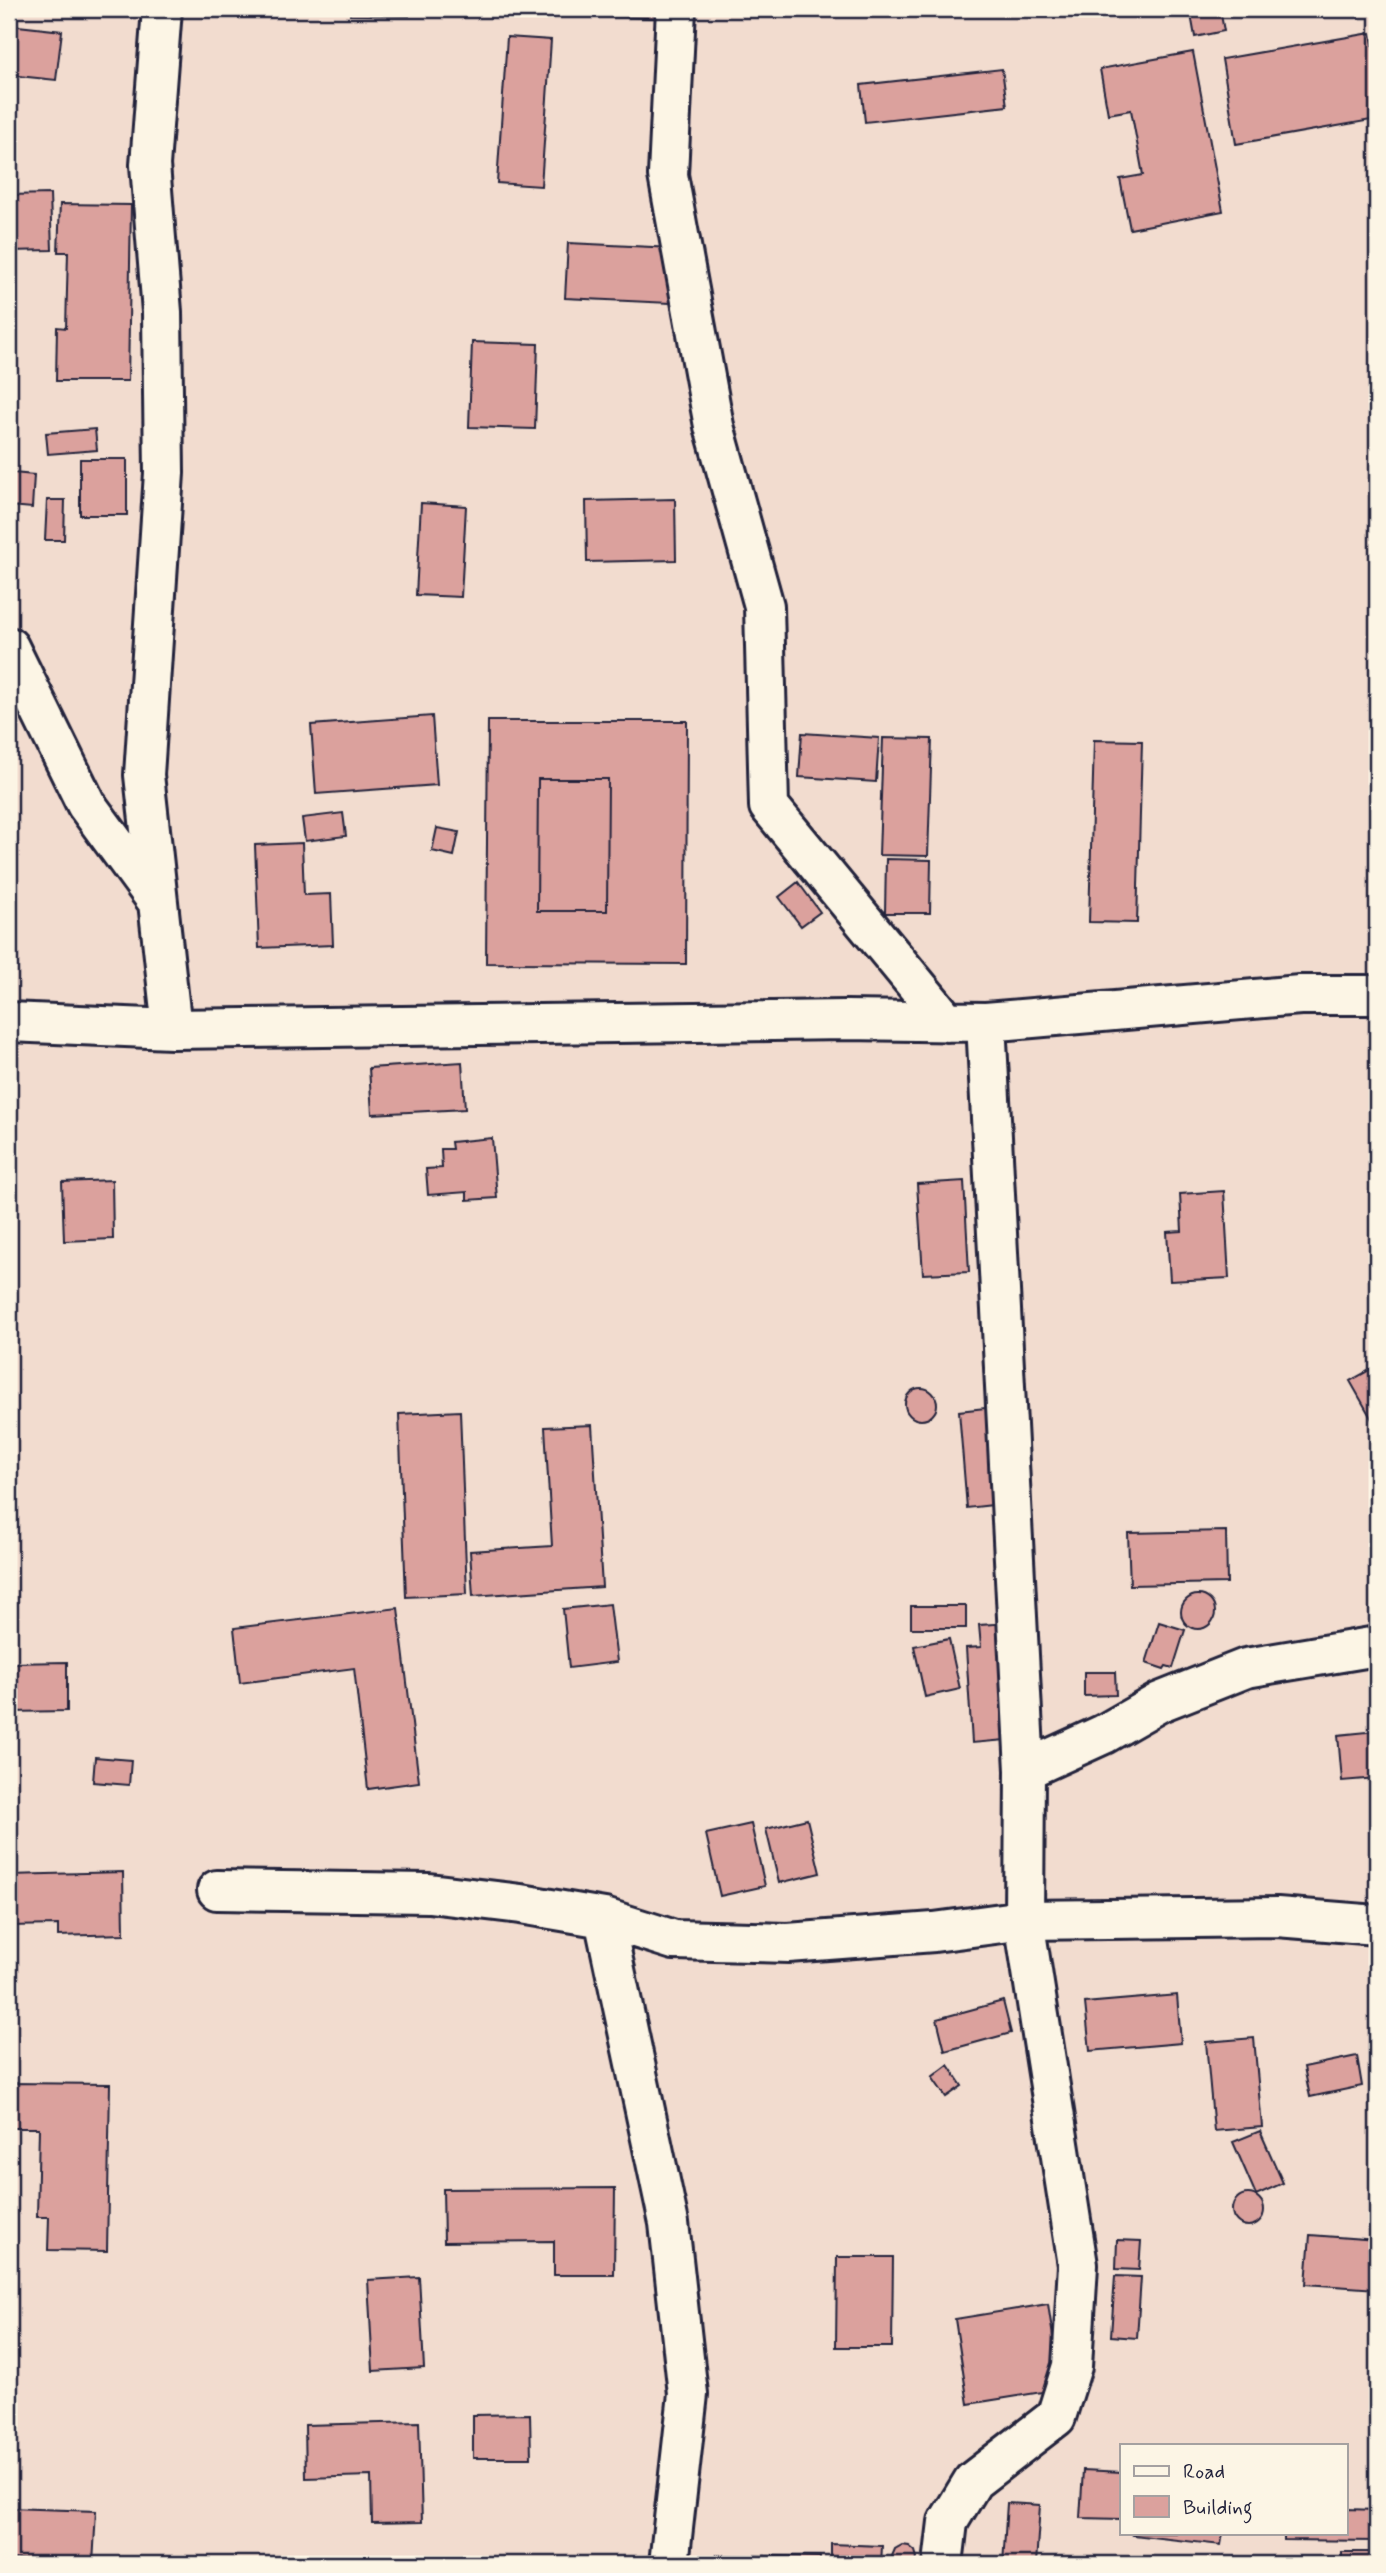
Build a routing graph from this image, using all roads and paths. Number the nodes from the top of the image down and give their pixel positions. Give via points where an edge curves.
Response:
1 (162, 9) edge
2 (676, 9) edge
3 (9, 647) edge
4 (158, 902) junction
5 (1377, 995) edge
6 (9, 1022) edge
7 (947, 1022) junction
8 (986, 1022) junction
9 (172, 1029) junction
10 (1377, 1646) edge
11 (1025, 1770) junction
12 (217, 1890) dead end
13 (604, 1918) junction
14 (1024, 1920) junction
15 (1377, 1925) edge
16 (670, 2564) edge
17 (943, 2564) edge

1 - 4 street via 149,165 162,312 164,473 144,775
2 - 7 street via 668,175 714,426 764,606 769,806
3 - 4 street via 86,804
4 - 9 street
5 - 8 street via 1300,995
6 - 9 street
7 - 8 street
7 - 9 street
8 - 11 street
10 - 11 street via 1246,1668 1160,1702
11 - 14 street
12 - 13 street via 429,1893
13 - 14 street via 674,1940 788,1943
13 - 16 street via 669,2223 688,2394
14 - 15 street via 1278,1917
14 - 17 street via 1078,2265 1072,2366 1056,2417 973,2482 948,2522

